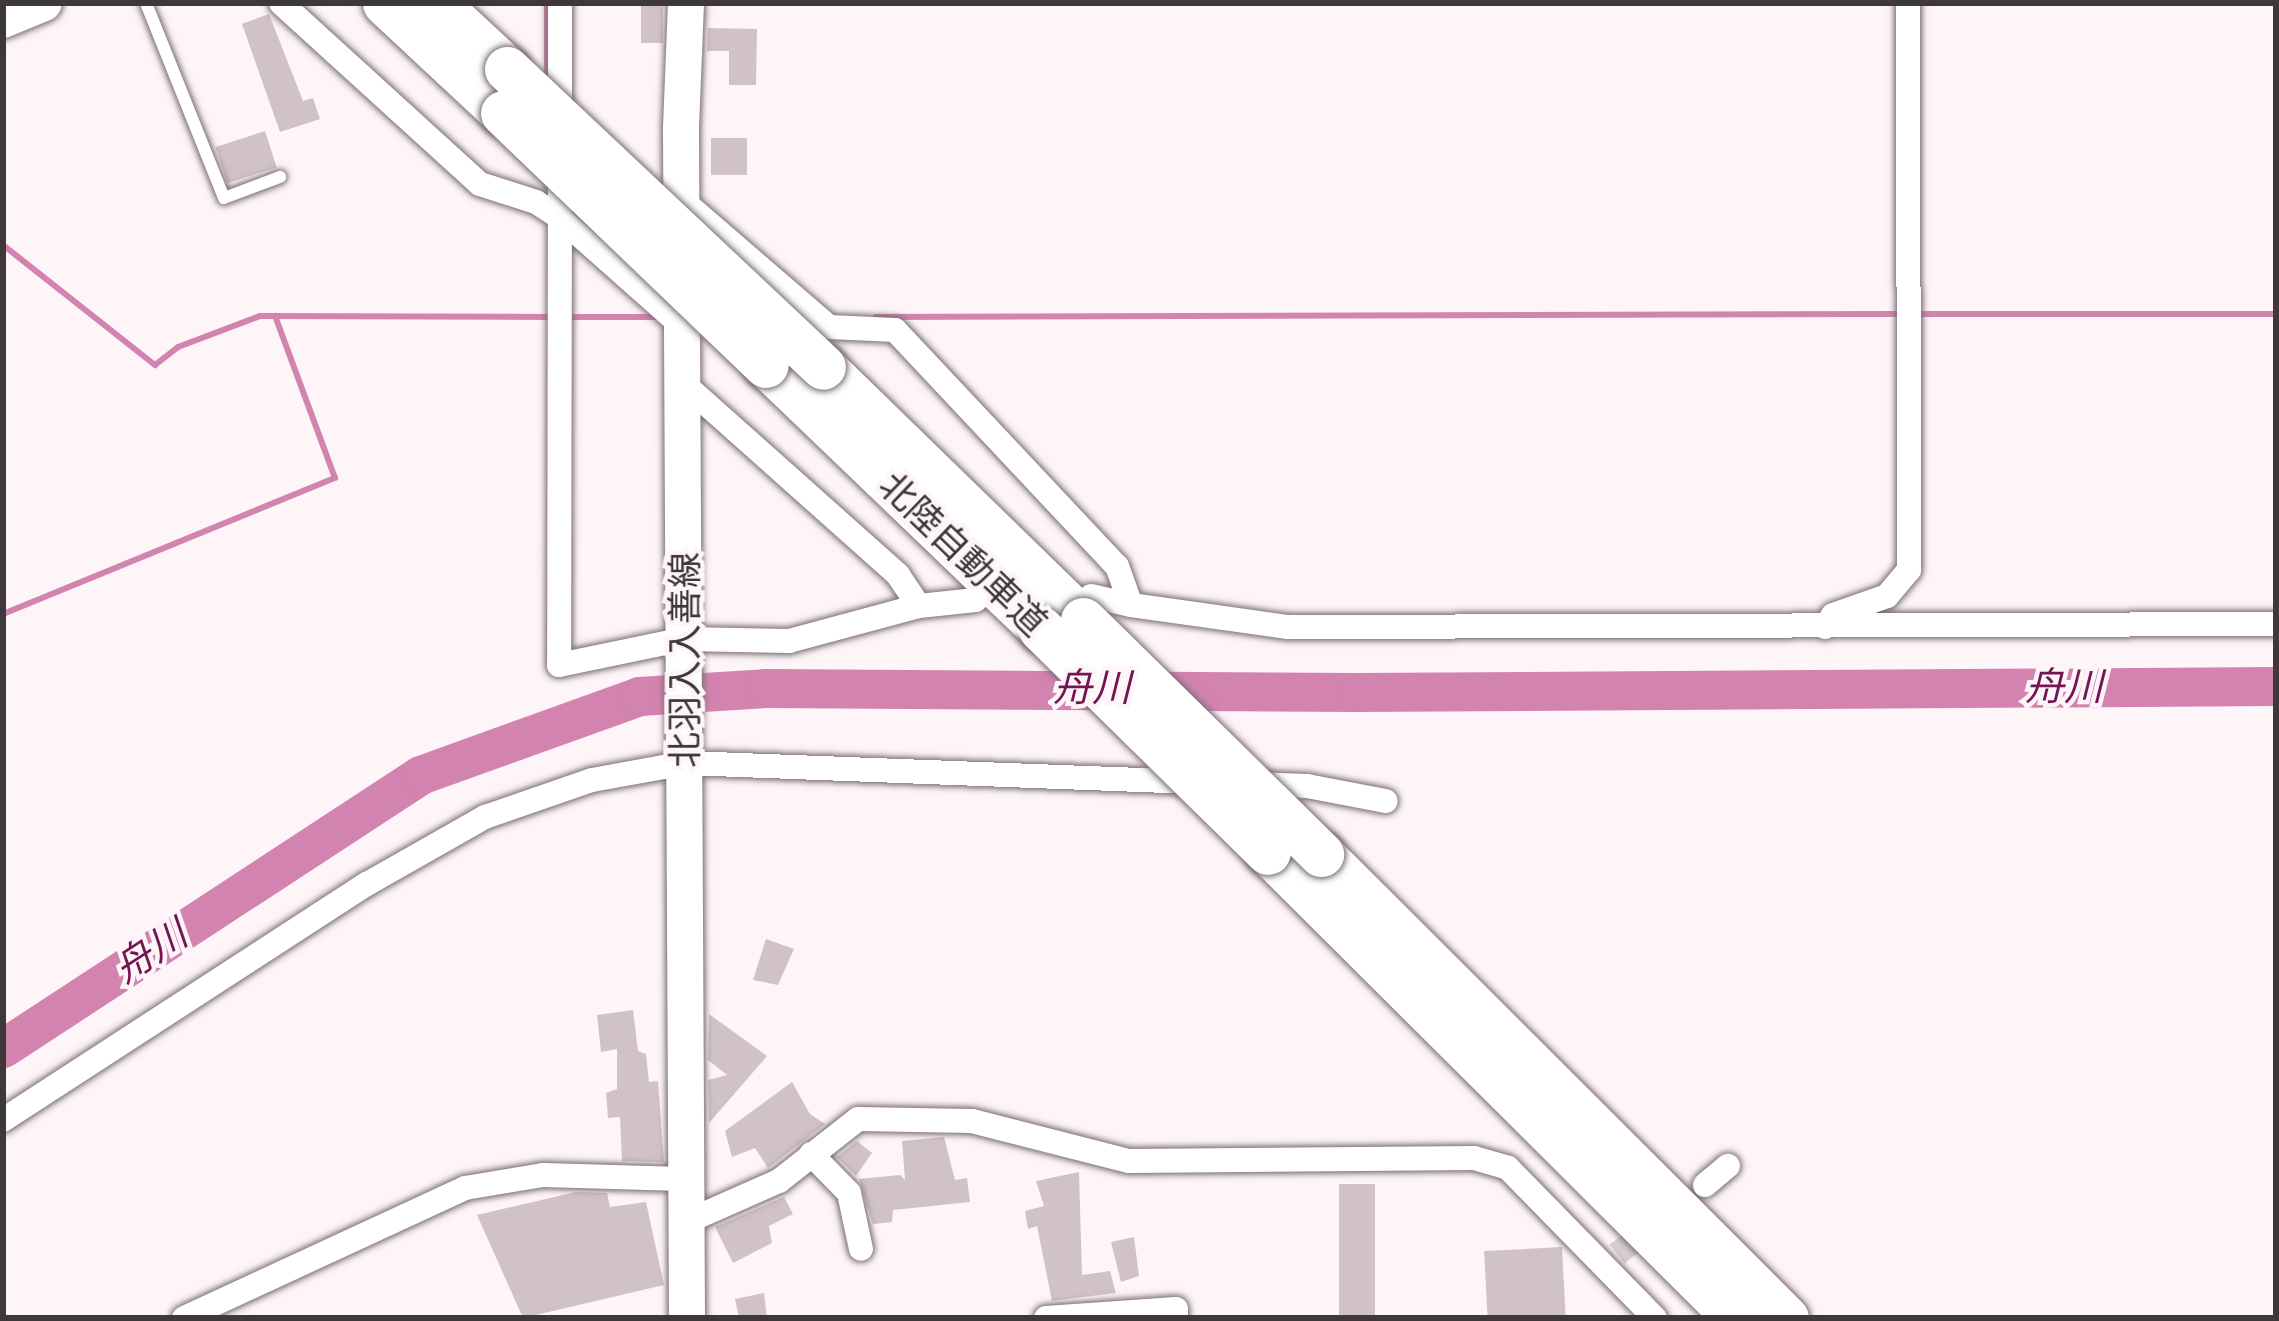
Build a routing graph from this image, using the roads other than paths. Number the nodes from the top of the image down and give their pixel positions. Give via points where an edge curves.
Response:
1 (44, 3) edge
2 (146, 3) edge
3 (281, 3) edge
4 (385, 3) edge
5 (436, 3) edge
6 (560, 3) edge
7 (686, 3) edge
8 (1908, 3) edge
9 (3, 20) edge
10 (505, 91) junction
11 (280, 177) dead end
12 (682, 200) junction
13 (559, 217) junction
14 (684, 328) junction
15 (683, 383) junction
16 (976, 600) dead end
17 (1131, 605) junction
18 (919, 607) junction
19 (1072, 615) junction
20 (2276, 624) edge
21 (1825, 627) junction
22 (684, 645) junction
23 (686, 763) junction
24 (1386, 802) dead end
25 (3, 1120) edge
26 (811, 1154) junction
27 (1728, 1166) dead end
28 (683, 1179) junction
29 (1705, 1186) dead end
30 (686, 1222) junction
31 (861, 1249) dead end
32 (184, 1318) edge
33 (687, 1318) edge
34 (1046, 1318) edge
35 (1176, 1318) edge
36 (1655, 1318) edge
37 (1736, 1318) edge
38 (1786, 1318) edge

1 - 9 main road
2 - 11 lane via 224,198
3 - 13 street via 480,184
4 - 10 highway, 北陸自動車道
5 - 10 highway, 北陸自動車道
6 - 13 street
7 - 12 main road, 北羽入入善線
8 - 21 street via 1909,570 1887,596 1834,615
10 - 19 highway, 北陸自動車道, bridge via 823,367
10 - 19 highway, 北陸自動車道, bridge via 766,365
12 - 14 main road, 北羽入入善線
12 - 17 street via 829,327 895,330 1117,566
13 - 14 street
13 - 22 street via 560,665
14 - 15 main road, 北羽入入善線
15 - 18 street via 898,575
15 - 22 main road, 北羽入入善線
16 - 18 street
17 - 19 street
17 - 21 street via 1288,626
18 - 22 street via 789,641
19 - 37 highway, 北陸自動車道, bridge via 1268,852
19 - 38 highway, 北陸自動車道, bridge
20 - 21 street
22 - 23 main road, 北羽入入善線
23 - 24 street via 1307,786
23 - 25 street via 592,780 485,818 367,884
23 - 28 main road, 北羽入入善線
26 - 30 street via 779,1180
26 - 31 street via 849,1193
26 - 36 street via 858,1119 972,1121 1129,1161 1474,1158 1508,1168 1613,1260
27 - 29 street
28 - 30 main road, 北羽入入善線
28 - 32 street via 543,1175 465,1188
30 - 33 main road, 北羽入入善線
34 - 35 street via 1176,1309

